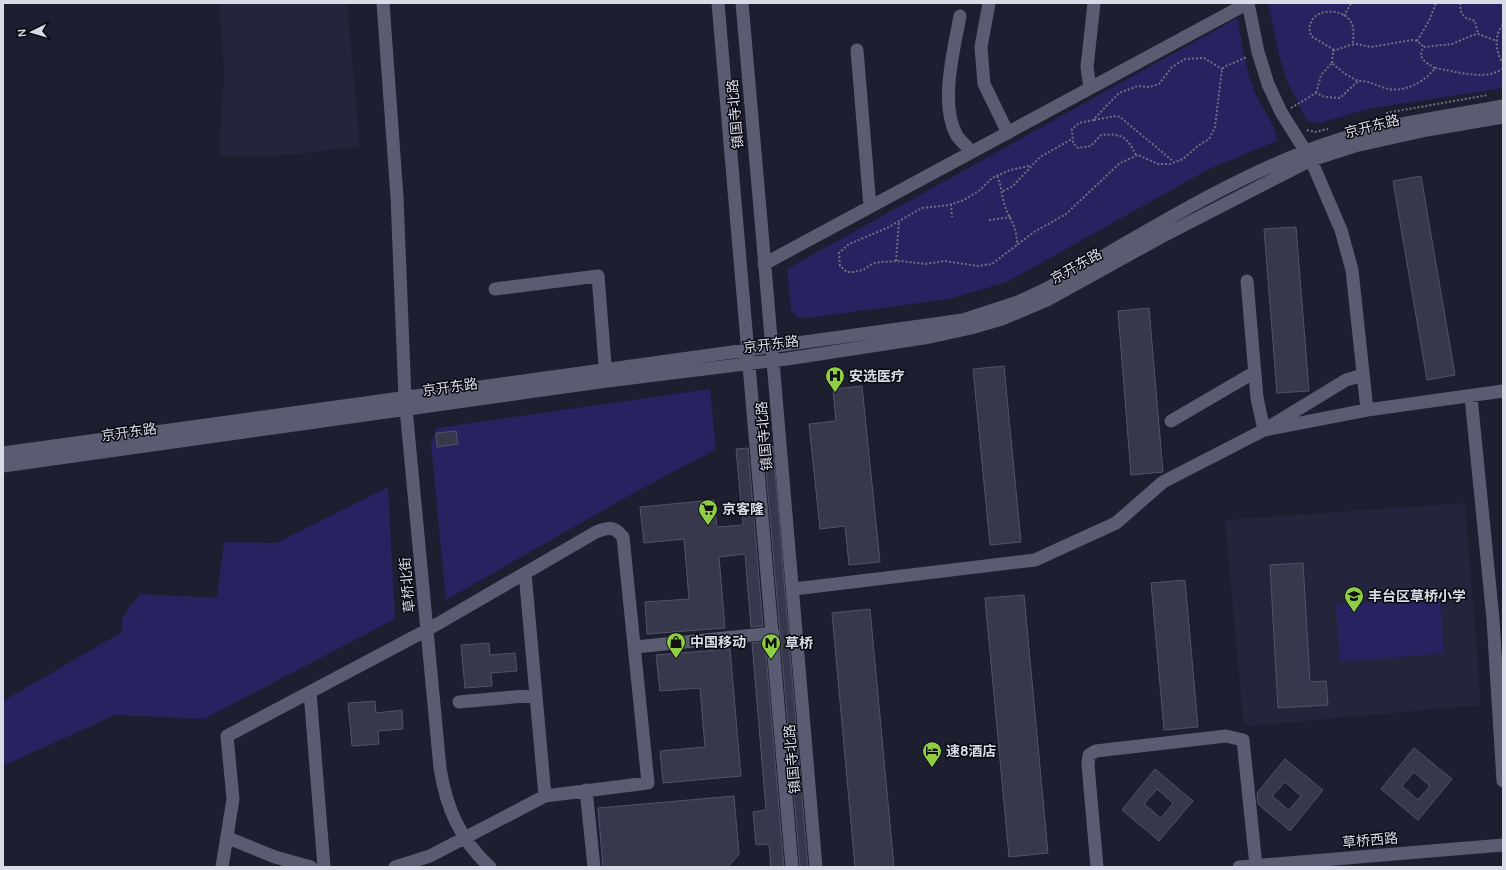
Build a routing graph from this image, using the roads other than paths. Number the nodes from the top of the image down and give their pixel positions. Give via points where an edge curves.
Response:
1 (383, 3) edge
2 (718, 3) edge
3 (742, 3) edge
4 (989, 3) edge
5 (1094, 3) edge
6 (1248, 3) edge
7 (960, 16) dead end
8 (857, 50) dead end
9 (1090, 88) junction
10 (1503, 106) edge
11 (1503, 117) edge
12 (1008, 132) junction
13 (972, 152) junction
14 (1309, 155) junction
15 (870, 207) junction
16 (764, 264) junction
17 (1247, 281) dead end
18 (495, 288) dead end
19 (771, 347) junction
20 (748, 350) junction
21 (772, 360) junction
22 (749, 363) junction
23 (1255, 372) junction
24 (606, 375) junction
25 (1363, 375) junction
26 (1503, 391) edge
27 (1471, 397) junction
28 (406, 404) junction
29 (1367, 410) junction
30 (1171, 421) dead end
31 (1264, 430) junction
32 (3, 453) edge
33 (3, 466) edge
34 (525, 574) junction
35 (794, 589) junction
36 (1498, 618) edge
37 (427, 630) junction
38 (772, 633) junction
39 (635, 647) junction
40 (310, 692) junction
41 (536, 695) junction
42 (459, 702) dead end
43 (1503, 781) edge
44 (586, 790) junction
45 (545, 796) junction
46 (228, 838) junction
47 (464, 838) junction
48 (1503, 845) edge
49 (1350, 862) edge
50 (1256, 866) junction
51 (222, 867) edge
52 (311, 867) edge
53 (324, 867) edge
54 (396, 867) edge
55 (490, 867) edge
56 (594, 867) edge
57 (792, 867) edge
58 (816, 867) edge
59 (1097, 867) edge
60 (1239, 867) edge

1 - 28 street, 草桥北街 via 397,197
2 - 20 street, 镇国寺北路
3 - 16 street, 镇国寺北路
4 - 12 street via 981,47 984,84
5 - 9 street via 1087,67
6 - 9 street
6 - 14 street via 1258,52 1268,84 1281,112
7 - 13 street via 949,83 949,99 957,136
8 - 15 street
9 - 12 street
10 - 14 street, 京开东路 via 1355,135
11 - 14 street, 京开东路
12 - 13 street
13 - 15 street
14 - 19 street, 京开东路 via 1221,190 1046,289 1018,302 963,320
14 - 21 street, 京开东路 via 1047,300 1008,317 930,337
14 - 25 street via 1341,230 1352,270
15 - 16 street
16 - 19 street, 镇国寺北路
17 - 23 street
18 - 24 street via 598,276
19 - 20 street, 京开东路
19 - 21 street, 镇国寺北路
20 - 22 street, 镇国寺北路
20 - 24 street, 京开东路
21 - 22 street, 京开东路
21 - 35 street, 镇国寺北路
22 - 24 street, 京开东路
22 - 38 street, 镇国寺北路
23 - 30 street
23 - 31 street via 1257,398
24 - 28 street, 京开东路
25 - 29 street
25 - 31 street via 1346,380
26 - 27 street
27 - 29 street
27 - 36 street
28 - 32 street, 京开东路
28 - 33 street, 京开东路
28 - 37 street, 草桥北街
29 - 31 street
31 - 35 street via 1163,482 1116,523 1035,560
34 - 37 street
34 - 39 street via 596,532 614,528 623,537
34 - 41 street
35 - 58 street, 镇国寺北路
36 - 43 street
37 - 40 street
37 - 47 street, 草桥北街 via 444,793
38 - 39 street
38 - 57 street, 镇国寺北路
39 - 44 street via 648,783
40 - 46 street via 228,736 233,799
40 - 53 street
41 - 42 street
41 - 45 street
44 - 45 street
44 - 56 street
45 - 47 street
46 - 51 street
46 - 52 street via 275,857
47 - 54 street via 430,856
47 - 55 street via 477,856
48 - 49 street, 草桥西路
49 - 50 street, 草桥西路
50 - 59 street via 1243,740 1226,736 1096,751 1089,755
50 - 60 street, 草桥西路

